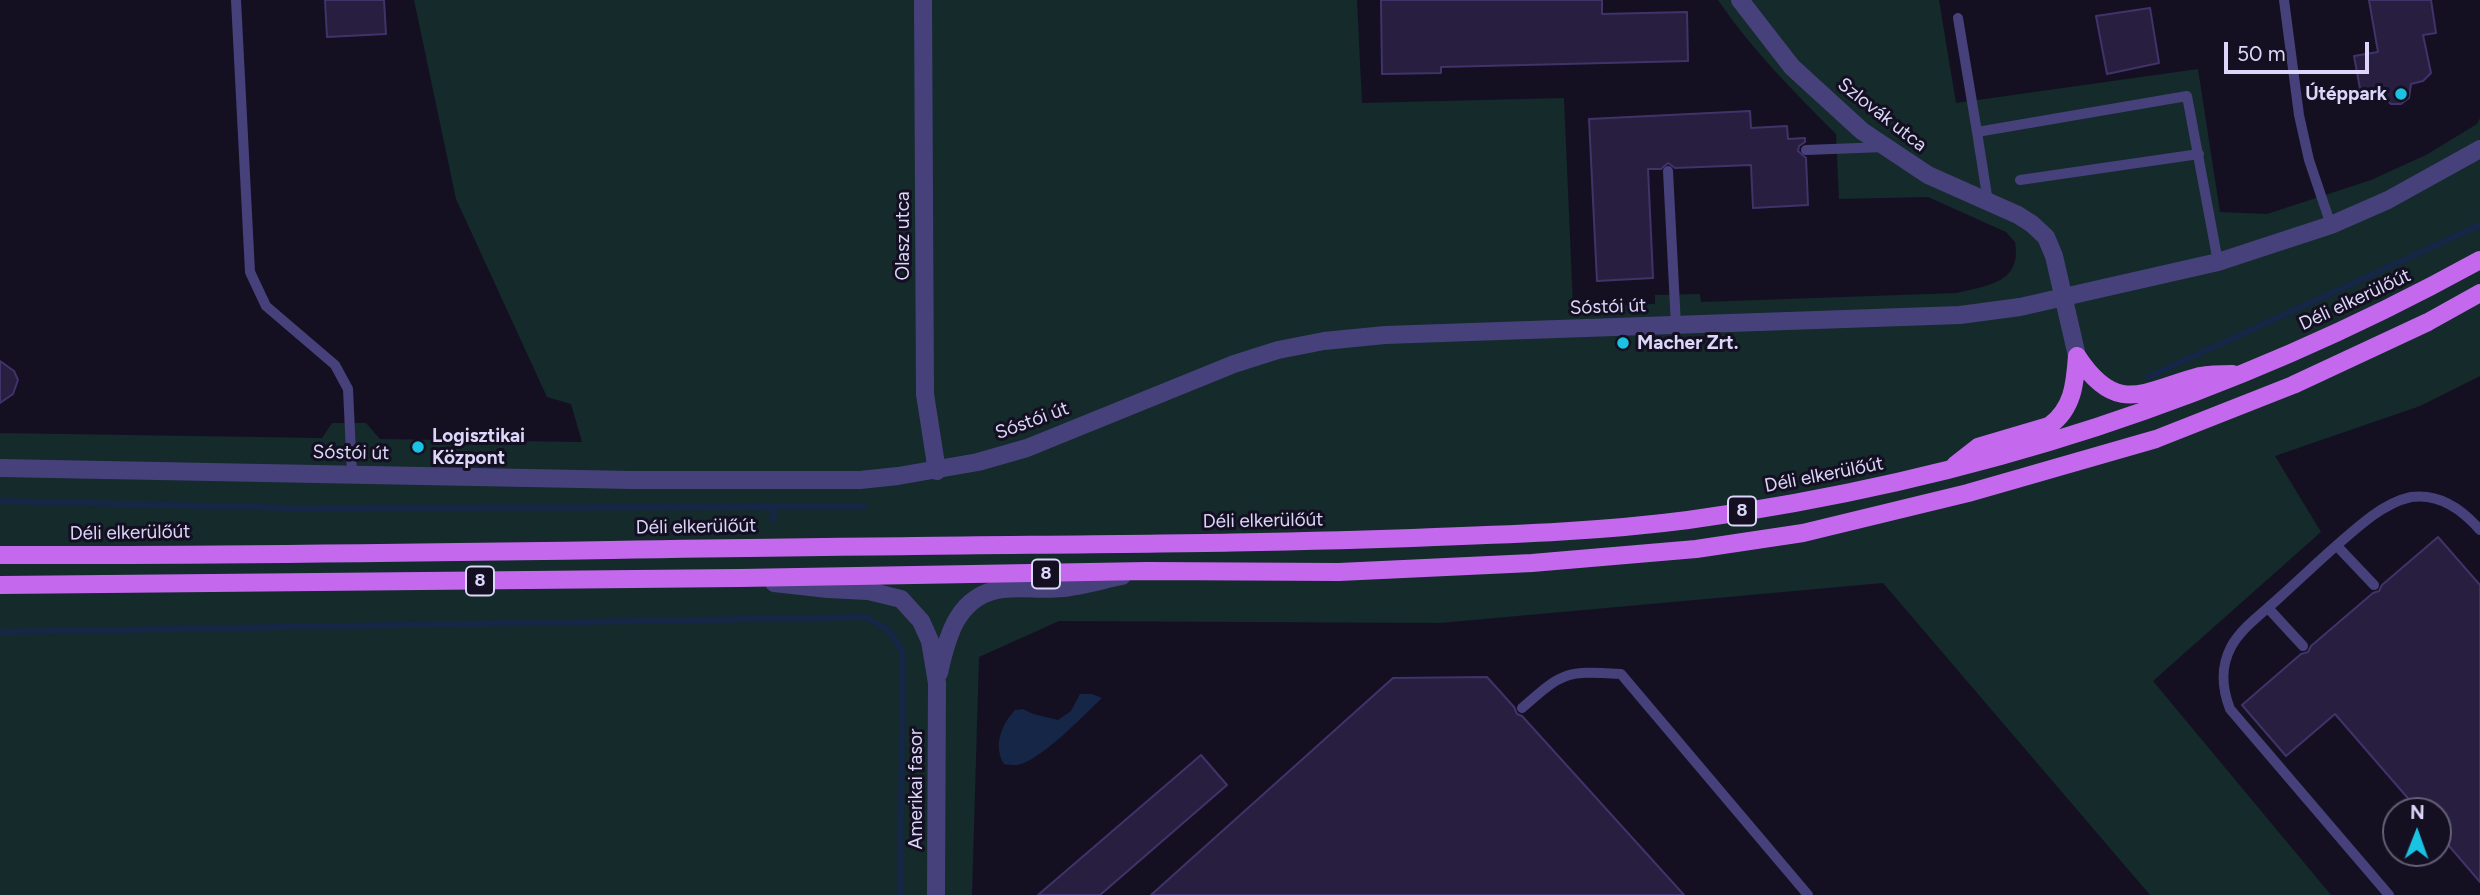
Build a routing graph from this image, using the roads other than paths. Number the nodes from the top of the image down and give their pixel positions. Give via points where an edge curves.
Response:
1 (236, 0) edge
2 (923, 0) edge
3 (1740, 0) edge
4 (2284, 0) edge
5 (1958, 18) dead end
6 (1977, 132) junction
7 (1884, 147) junction
8 (2480, 149) edge
9 (1806, 150) dead end
10 (2199, 153) junction
11 (1668, 172) dead end
12 (2020, 180) dead end
13 (1988, 202) junction
14 (2331, 225) junction
15 (2480, 260) edge
16 (2218, 262) junction
17 (2480, 293) edge
18 (2063, 298) junction
19 (1675, 326) junction
20 (2077, 356) junction
21 (2248, 373) junction
22 (0, 468) edge
23 (937, 471) junction
24 (1948, 471) junction
25 (352, 474) junction
26 (2480, 530) edge
27 (2337, 546) junction
28 (0, 555) edge
29 (1147, 571) junction
30 (740, 578) junction
31 (0, 585) edge
32 (2374, 585) dead end
33 (2268, 608) junction
34 (2303, 646) dead end
35 (937, 683) junction
36 (1522, 708) dead end
37 (936, 895) edge
38 (1808, 895) edge
39 (2389, 895) edge

1 - 25 lane via 250,272 266,306 335,365 348,388
2 - 23 street, Olasz utca via 925,394
3 - 7 street, Szlovák utca via 1792,67 1843,116
4 - 14 lane via 2299,115
5 - 6 lane
6 - 10 lane via 2186,96
6 - 13 lane
7 - 9 lane
7 - 13 street, Szlovák utca via 1928,175
8 - 14 street via 2410,189
10 - 12 lane
10 - 16 lane
11 - 19 lane
13 - 18 street, Szlovák utca via 2018,215 2046,237
14 - 16 street
15 - 21 main road, Déli elkerülőút / 8 via 2408,300
16 - 18 street
17 - 29 main road, 8 via 2293,385 2156,439 1994,486 1803,533 1696,549 1532,563 1339,572
18 - 19 street, Sóstói út via 1960,315
18 - 20 street, Szlovák utca
19 - 23 street, Sóstói út via 1385,335 1278,350 1234,363 1027,448
20 - 21 main road via 2101,386 2127,395 2139,396 2203,375
20 - 24 main road via 2072,395 2058,419 2049,426 1978,447
21 - 24 main road, Déli elkerülőút / 8 via 2073,436
22 - 25 street, Sóstói út
23 - 25 street, Sóstói út via 860,480
24 - 28 main road, Déli elkerülőút / 8 via 1766,508 1572,532 1341,541
26 - 27 lane via 2447,502 2410,497 2374,515
27 - 32 lane
27 - 33 lane
29 - 30 main road, 8
29 - 35 street via 1062,588 1002,589 985,594 960,612 946,641
30 - 31 main road, 8
30 - 35 street via 868,591 901,600 921,621 930,641
33 - 34 lane
33 - 39 lane via 2238,637 2226,657 2223,683 2230,709
35 - 37 street, Amerikai fasor
36 - 38 lane via 1553,680 1566,675 1621,674

